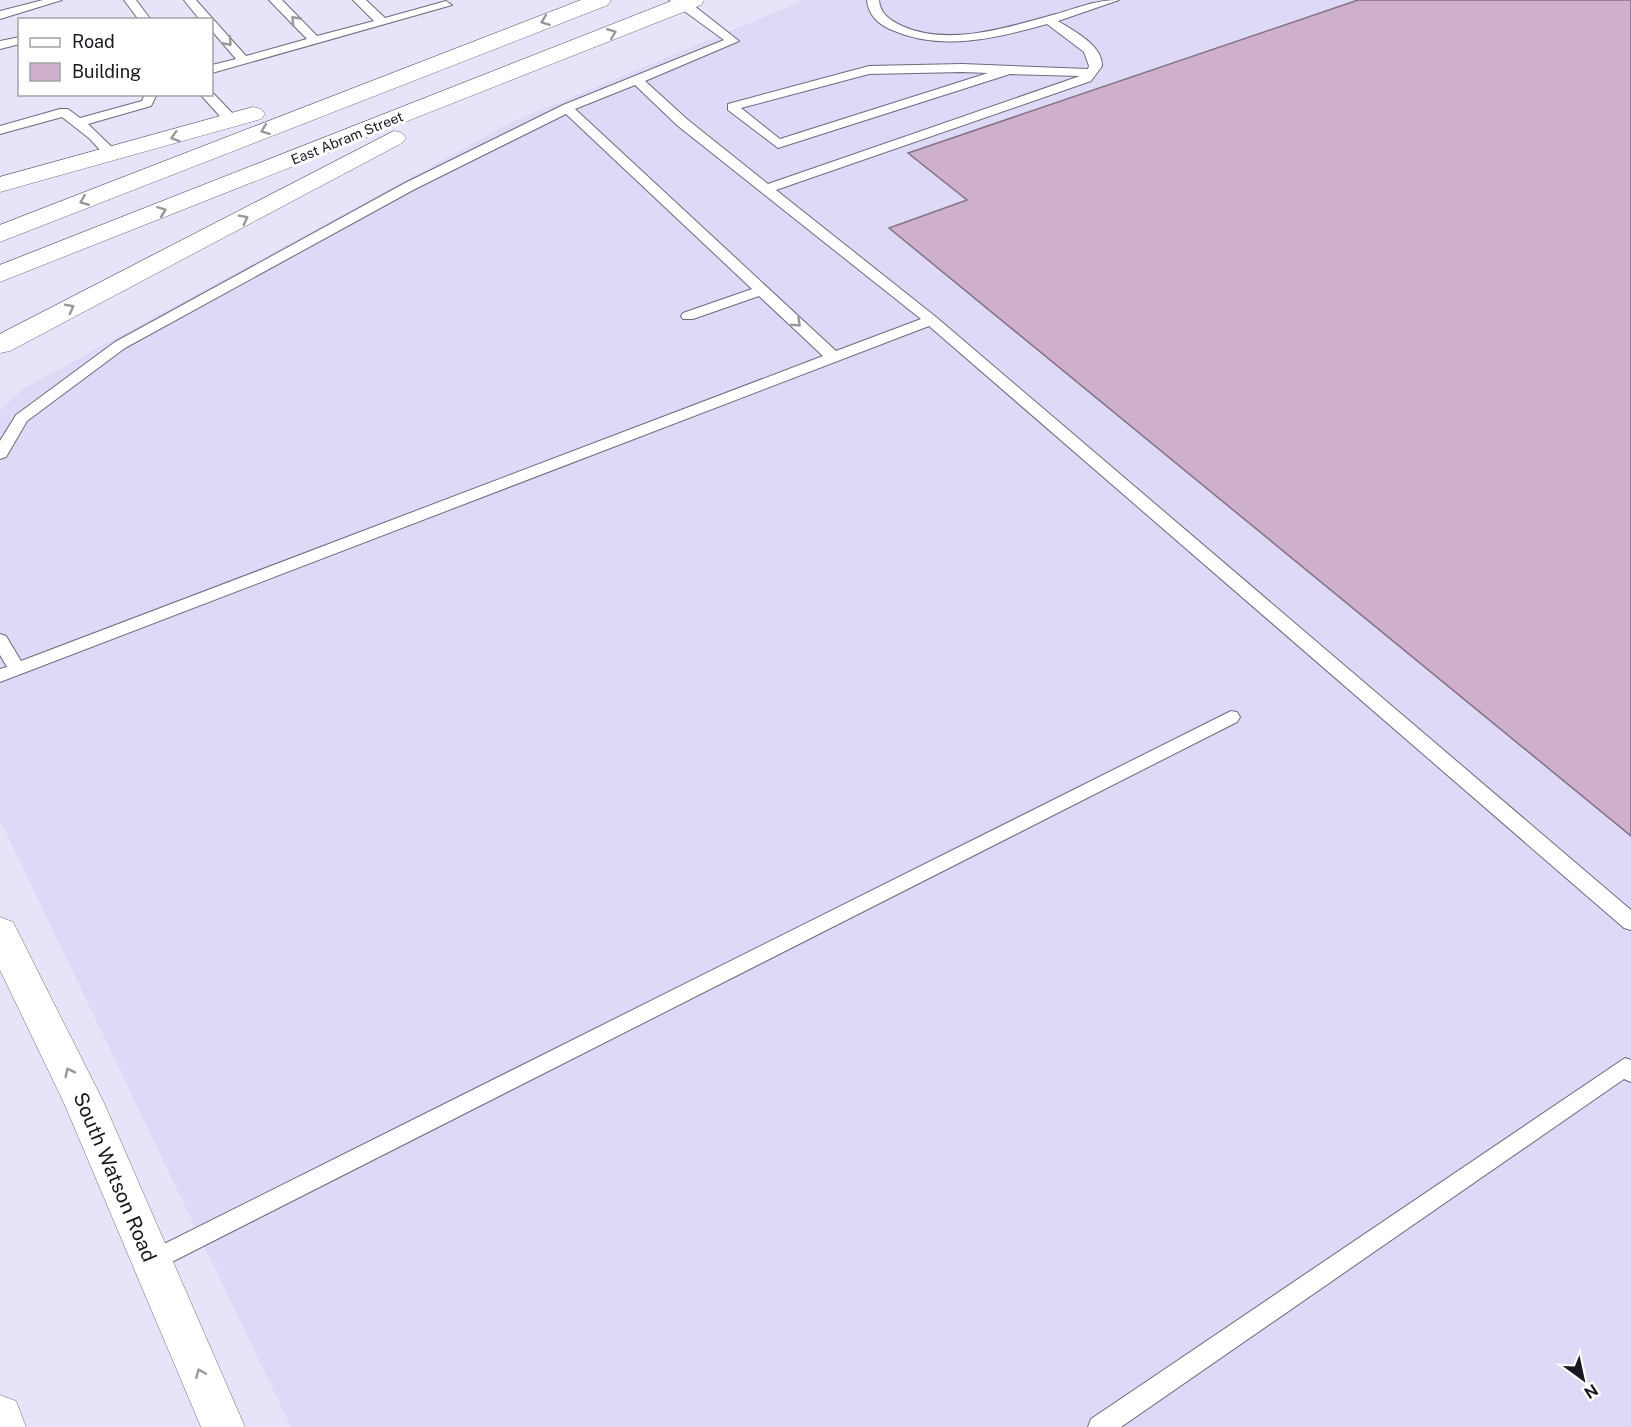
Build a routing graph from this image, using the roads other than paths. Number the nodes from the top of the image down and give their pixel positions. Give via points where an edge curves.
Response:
1 (56, 0) edge
2 (130, 0) edge
3 (190, 0) edge
4 (275, 0) edge
5 (359, 0) edge
6 (600, 0) edge
7 (873, 0) edge
8 (1113, 0) edge
9 (684, 1) edge
10 (444, 2) edge
11 (0, 15) edge
12 (144, 18) edge
13 (205, 18) edge
14 (1048, 20) junction
15 (382, 22) junction
16 (213, 25) edge
17 (18, 40) edge
18 (315, 41) junction
19 (0, 45) edge
20 (454, 55) junction
21 (244, 60) junction
22 (213, 69) edge
23 (519, 70) junction
24 (1009, 70) junction
25 (1091, 73) junction
26 (636, 79) junction
27 (150, 96) edge
28 (208, 96) edge
29 (567, 108) junction
30 (231, 120) junction
31 (78, 123) junction
32 (0, 130) edge
33 (112, 155) junction
34 (0, 185) edge
35 (767, 189) junction
36 (0, 234) edge
37 (0, 274) edge
38 (761, 290) junction
39 (688, 316) dead end
40 (931, 320) junction
41 (44, 321) junction
42 (0, 345) edge
43 (0, 351) edge
44 (833, 357) junction
45 (0, 454) edge
46 (0, 640) edge
47 (17, 669) junction
48 (0, 676) edge
49 (1231, 717) dead end
50 (1631, 922) edge
51 (0, 932) edge
52 (1631, 1072) edge
53 (152, 1261) junction
54 (0, 1416) edge
55 (4, 1427) edge
56 (223, 1427) edge
57 (1100, 1427) edge

1 - 11 lane
2 - 12 lane
3 - 13 lane
18 -> 4 lane
5 - 15 lane
6 -> 20 main road
7 - 14 lane via 885,22 911,36 967,36
8 - 14 lane
23 -> 9 main road, East Abram Street
9 - 26 lane via 733,41
10 - 15 lane
14 - 25 lane via 1092,52 1096,62
15 - 18 lane
16 -> 21 lane
17 - 19 lane
18 - 21 lane
20 - 30 main road
20 -> 36 main road
21 - 22 lane
37 -> 23 main road, East Abram Street
41 -> 23 main road via 303,189
24 - 24 lane via 869,70 732,107 778,144
24 - 25 lane
25 - 35 lane via 1060,88
26 - 29 lane
26 - 35 lane via 683,123
27 - 31 lane via 147,103
28 - 30 lane
29 - 38 lane
29 - 45 lane via 410,186 120,345 21,418
30 -> 33 main road
31 - 32 lane via 64,112
31 - 33 lane
33 - 34 main road
35 - 40 lane
38 - 39 lane
38 -> 44 lane
40 - 44 lane
40 - 50 lane
41 - 42 main road
41 - 43 main road
44 - 47 lane
46 - 47 lane
47 - 48 lane
49 - 53 lane
53 -> 51 main road, South Watson Road via 84,1103
52 - 57 lane via 1625,1067
56 -> 53 main road, South Watson Road
54 - 55 main road

